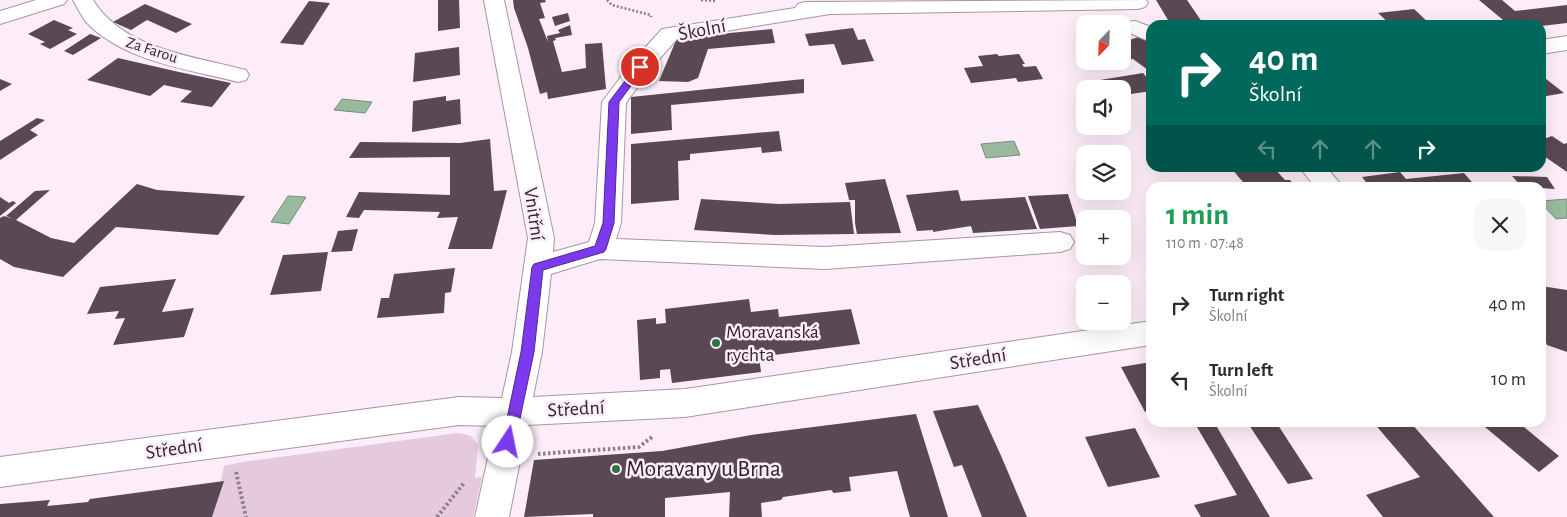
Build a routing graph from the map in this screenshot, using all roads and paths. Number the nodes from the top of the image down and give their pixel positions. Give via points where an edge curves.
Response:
1 (57, 0) edge
2 (83, 0) edge
3 (494, 0) edge
4 (607, 0) edge
5 (1138, 3) dead end
6 (741, 4) dead end
7 (822, 10) junction
8 (0, 18) edge
9 (1567, 43) edge
10 (1546, 45) edge
11 (659, 46) junction
12 (238, 75) dead end
13 (1317, 172) edge
14 (1326, 182) edge
15 (1060, 242) dead end
16 (600, 249) junction
17 (538, 267) junction
18 (1146, 334) edge
19 (514, 412) junction
20 (235, 469) dead end
21 (0, 472) edge
22 (465, 482) dead end
23 (246, 517) edge
24 (437, 517) edge
25 (492, 517) edge

1 - 8 street
2 - 12 street, Za Farou via 98,25 132,46
3 - 17 street, Vnitřní via 540,238
4 - 11 path via 612,5 651,15 653,36
5 - 7 street, Školní
6 - 7 street, Školní
7 - 11 street, Školní via 670,34
9 - 10 street
11 - 16 street, Školní via 614,102 608,223
13 - 14 street
15 - 16 street via 825,258
16 - 17 street
17 - 19 street, Vnitřní via 528,352
18 - 19 street, Střední via 685,403
19 - 21 street, Střední via 459,411
19 - 25 street, Vnitřní
20 - 23 path
22 - 24 path

